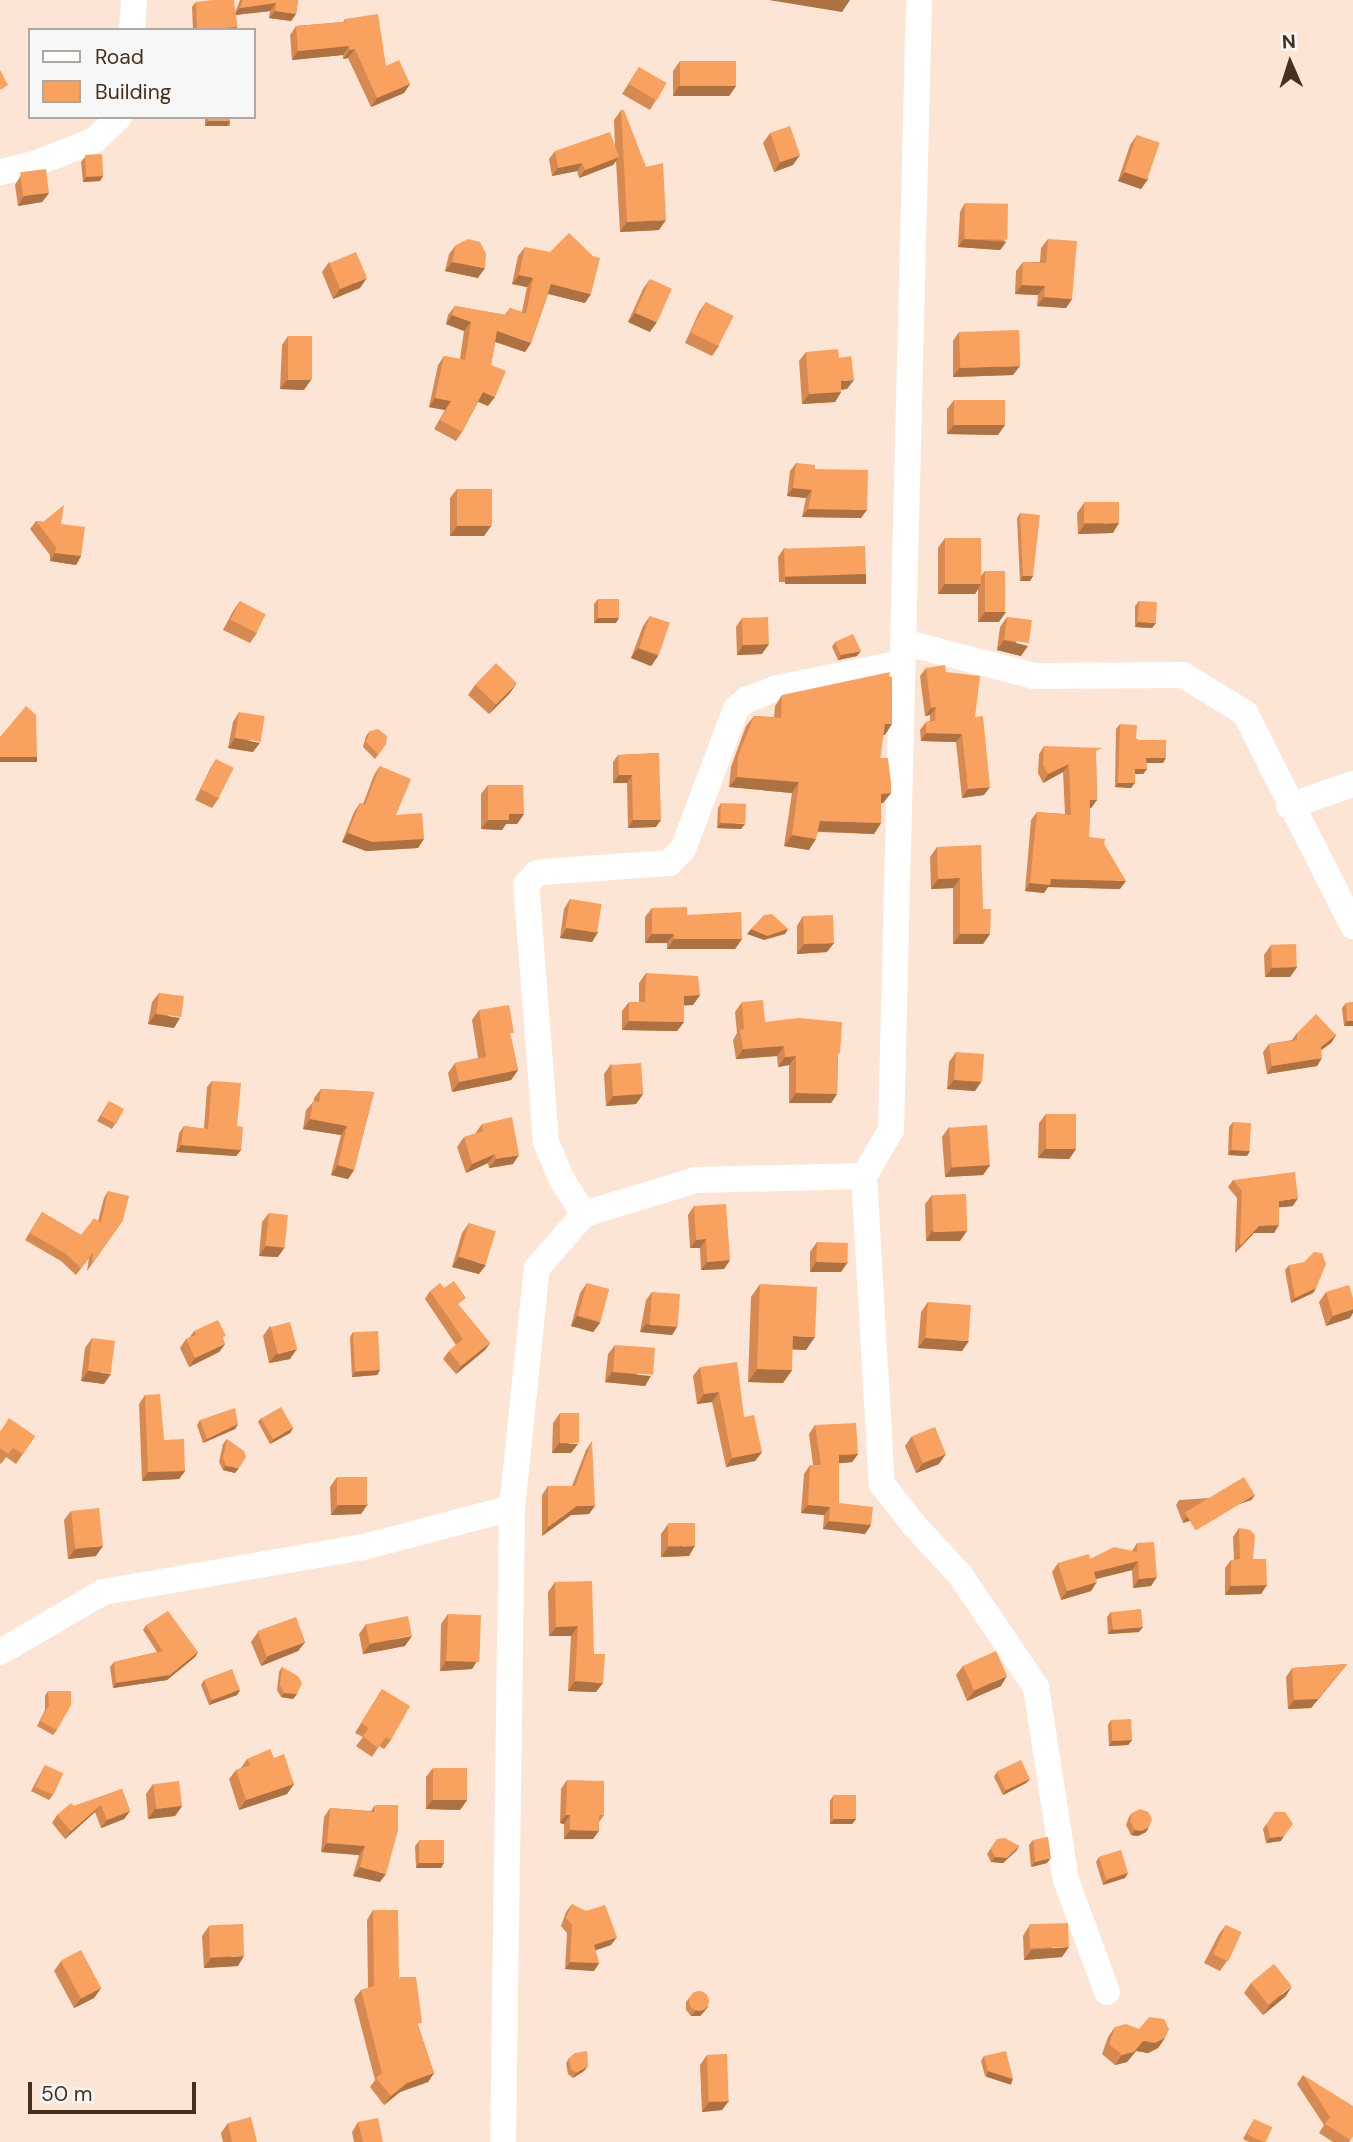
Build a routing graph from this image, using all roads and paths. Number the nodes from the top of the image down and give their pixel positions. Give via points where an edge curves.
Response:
1 (134, 0) edge
2 (919, 0) edge
3 (132, 28) edge
4 (117, 119) edge
5 (0, 172) edge
6 (902, 653) junction
7 (1353, 784) edge
8 (1290, 806) junction
9 (1353, 926) edge
10 (864, 1176) junction
11 (583, 1214) junction
12 (512, 1508) junction
13 (0, 1652) edge
14 (1107, 1992) dead end
15 (503, 2142) edge

1 - 3 street
2 - 6 street
4 - 5 street via 95,140
6 - 8 street via 1034,676 1183,675 1245,713
6 - 10 street via 891,1130
6 - 11 street via 778,688 746,700 736,709 683,849 669,863 542,872 526,885 546,1142
7 - 8 street
8 - 9 street
10 - 11 street via 696,1180
10 - 14 street via 882,1484 961,1576 1036,1686 1066,1880
11 - 12 street via 537,1268
12 - 13 street via 364,1547 103,1592
12 - 15 street

